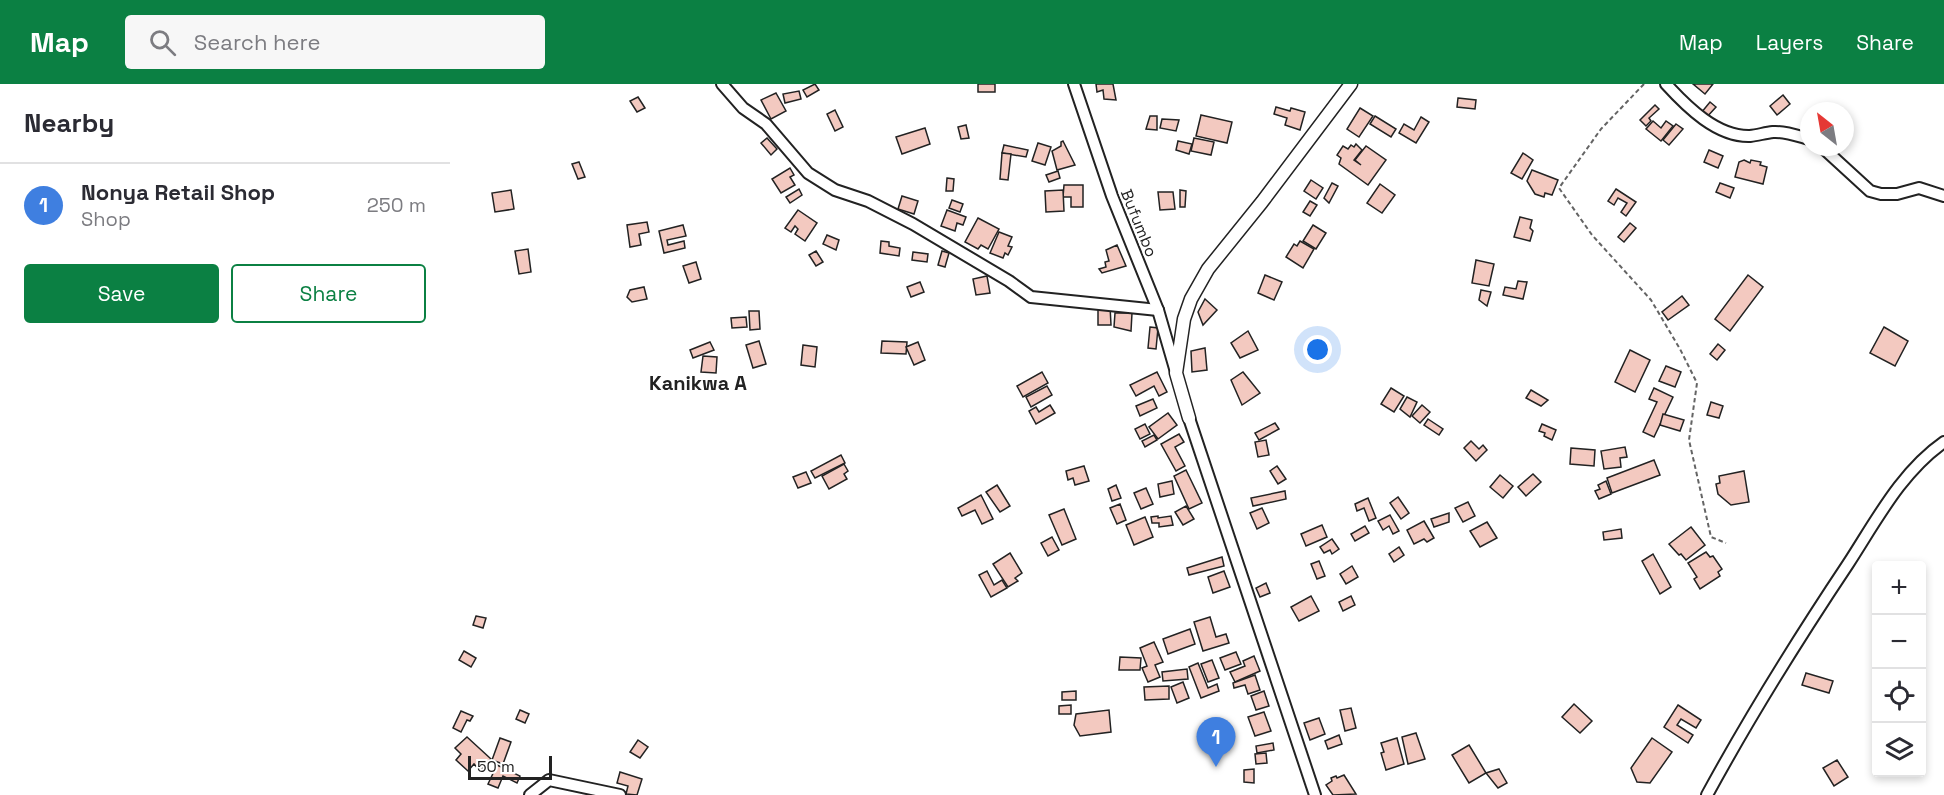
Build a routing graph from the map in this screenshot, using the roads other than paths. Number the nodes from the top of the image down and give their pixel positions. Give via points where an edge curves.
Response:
1 (722, 84) edge
2 (1074, 84) edge
3 (1351, 84) edge
4 (1666, 84) edge
5 (1800, 137) edge
6 (1832, 156) edge
7 (1944, 196) edge
8 (1158, 310) junction
9 (1176, 373) junction
10 (1189, 418) joint
11 (1944, 442) edge
12 (530, 795) edge
13 (620, 795) edge
14 (1315, 795) edge
15 (1707, 795) edge

1 - 8 street via 743,108 766,124 808,173 835,190 868,201 913,224 1031,297
2 - 8 street, Bufumbo via 1112,196
3 - 9 street via 1198,284 1184,319
4 - 5 street via 1710,123 1733,134 1776,132
6 - 7 street via 1870,191 1897,194 1919,188
8 - 9 street, Bufumbo
9 - 10 street
10 - 14 street
11 - 15 street via 1916,466 1889,501
12 - 13 street via 549,780

